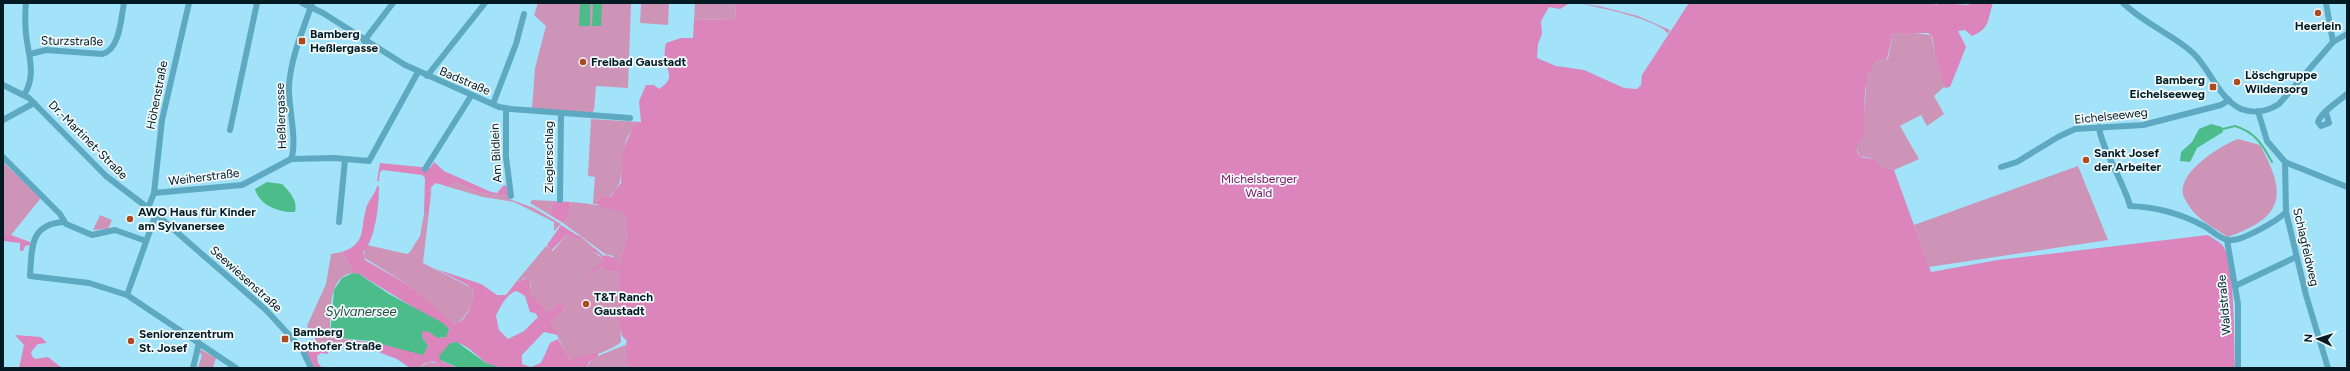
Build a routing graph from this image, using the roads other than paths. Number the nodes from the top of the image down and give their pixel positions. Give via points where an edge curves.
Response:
1 (26, 3) edge
2 (124, 3) edge
3 (189, 3) edge
4 (257, 3) edge
5 (302, 3) edge
6 (393, 3) edge
7 (485, 3) edge
8 (2123, 3) edge
9 (2326, 3) edge
10 (311, 5) edge
11 (524, 14) dead end
12 (2347, 34) edge
13 (364, 41) junction
14 (2333, 42) junction
15 (30, 54) junction
16 (418, 72) junction
17 (427, 76) junction
18 (3, 85) edge
19 (2347, 94) edge
20 (24, 95) junction
21 (471, 96) junction
22 (2229, 100) junction
23 (34, 103) junction
24 (493, 104) junction
25 (506, 108) junction
26 (2258, 111) junction
27 (2326, 112) dead end
28 (561, 114) junction
29 (630, 118) dead end
30 (3, 120) edge
31 (2099, 127) junction
32 (230, 130) dead end
33 (3, 157) edge
34 (291, 159) junction
35 (345, 160) junction
36 (2285, 162) junction
37 (2001, 168) dead end
38 (425, 169) dead end
39 (2347, 186) edge
40 (154, 193) junction
41 (511, 196) dead end
42 (560, 200) dead end
43 (148, 208) junction
44 (2286, 212) junction
45 (156, 214) junction
46 (64, 222) junction
47 (339, 222) dead end
48 (2227, 240) junction
49 (146, 241) junction
50 (2296, 258) junction
51 (2235, 286) junction
52 (127, 295) junction
53 (199, 343) junction
54 (193, 368) edge
55 (236, 368) edge
56 (311, 368) edge
57 (2238, 368) edge
58 (2328, 368) edge

1 - 15 street via 26,34
2 - 15 street, Sturzstraße via 116,42 109,52 102,54 46,50
3 - 40 street, Höhenstraße via 162,120
4 - 32 street
5 - 10 street, Badstraße
6 - 13 street
7 - 17 street
8 - 22 street via 2144,22 2192,53
9 - 14 street
10 - 13 street, Badstraße
10 - 34 street, Heßlergasse via 296,46 290,74 289,102 294,145
11 - 24 street via 516,44
12 - 14 street
13 - 16 street, Badstraße
14 - 26 street via 2284,99 2269,109
15 - 20 street via 31,82
16 - 17 street, Badstraße
16 - 35 street via 369,161
17 - 21 street, Badstraße
18 - 20 street, Dr.-Martinet-Straße
19 - 27 street
20 - 23 street, Dr.-Martinet-Straße
21 - 24 street, Badstraße
21 - 38 street
22 - 26 street via 2240,108
22 - 31 street, Eichelseeweg via 2221,105 2143,125
23 - 30 street
23 - 43 street, Dr.-Martinet-Straße via 106,176
24 - 25 street, Badstraße
25 - 28 street, Badstraße
25 - 41 street, Am Bildlein via 506,157
26 - 36 street via 2267,141
28 - 29 street, Badstraße
28 - 42 street, Zieglerschlag
31 - 37 street, Eichelseeweg via 2068,132 2017,162
31 - 48 street via 2101,138 2122,182 2130,206 2153,208 2184,216
33 - 46 street via 60,214
34 - 35 street
34 - 40 street, Weiherstraße via 242,185
35 - 47 street
36 - 39 street
36 - 44 street, Schlagfeldweg
40 - 43 street, Weiherstraße
43 - 45 street, Dr.-Martinet-Straße
44 - 48 street via 2272,223 2237,239
44 - 50 street, Schlagfeldweg
45 - 49 street
45 - 56 street, Seewiesenstraße via 266,310 302,349
46 - 49 street via 95,236 115,230
46 - 52 street via 41,229 34,240 30,276 89,283
48 - 51 street, Waldstraße
49 - 52 street
50 - 51 street
50 - 58 street, Schlagfeldweg
51 - 57 street, Waldstraße via 2239,331
52 - 53 street
53 - 54 street
53 - 55 street

